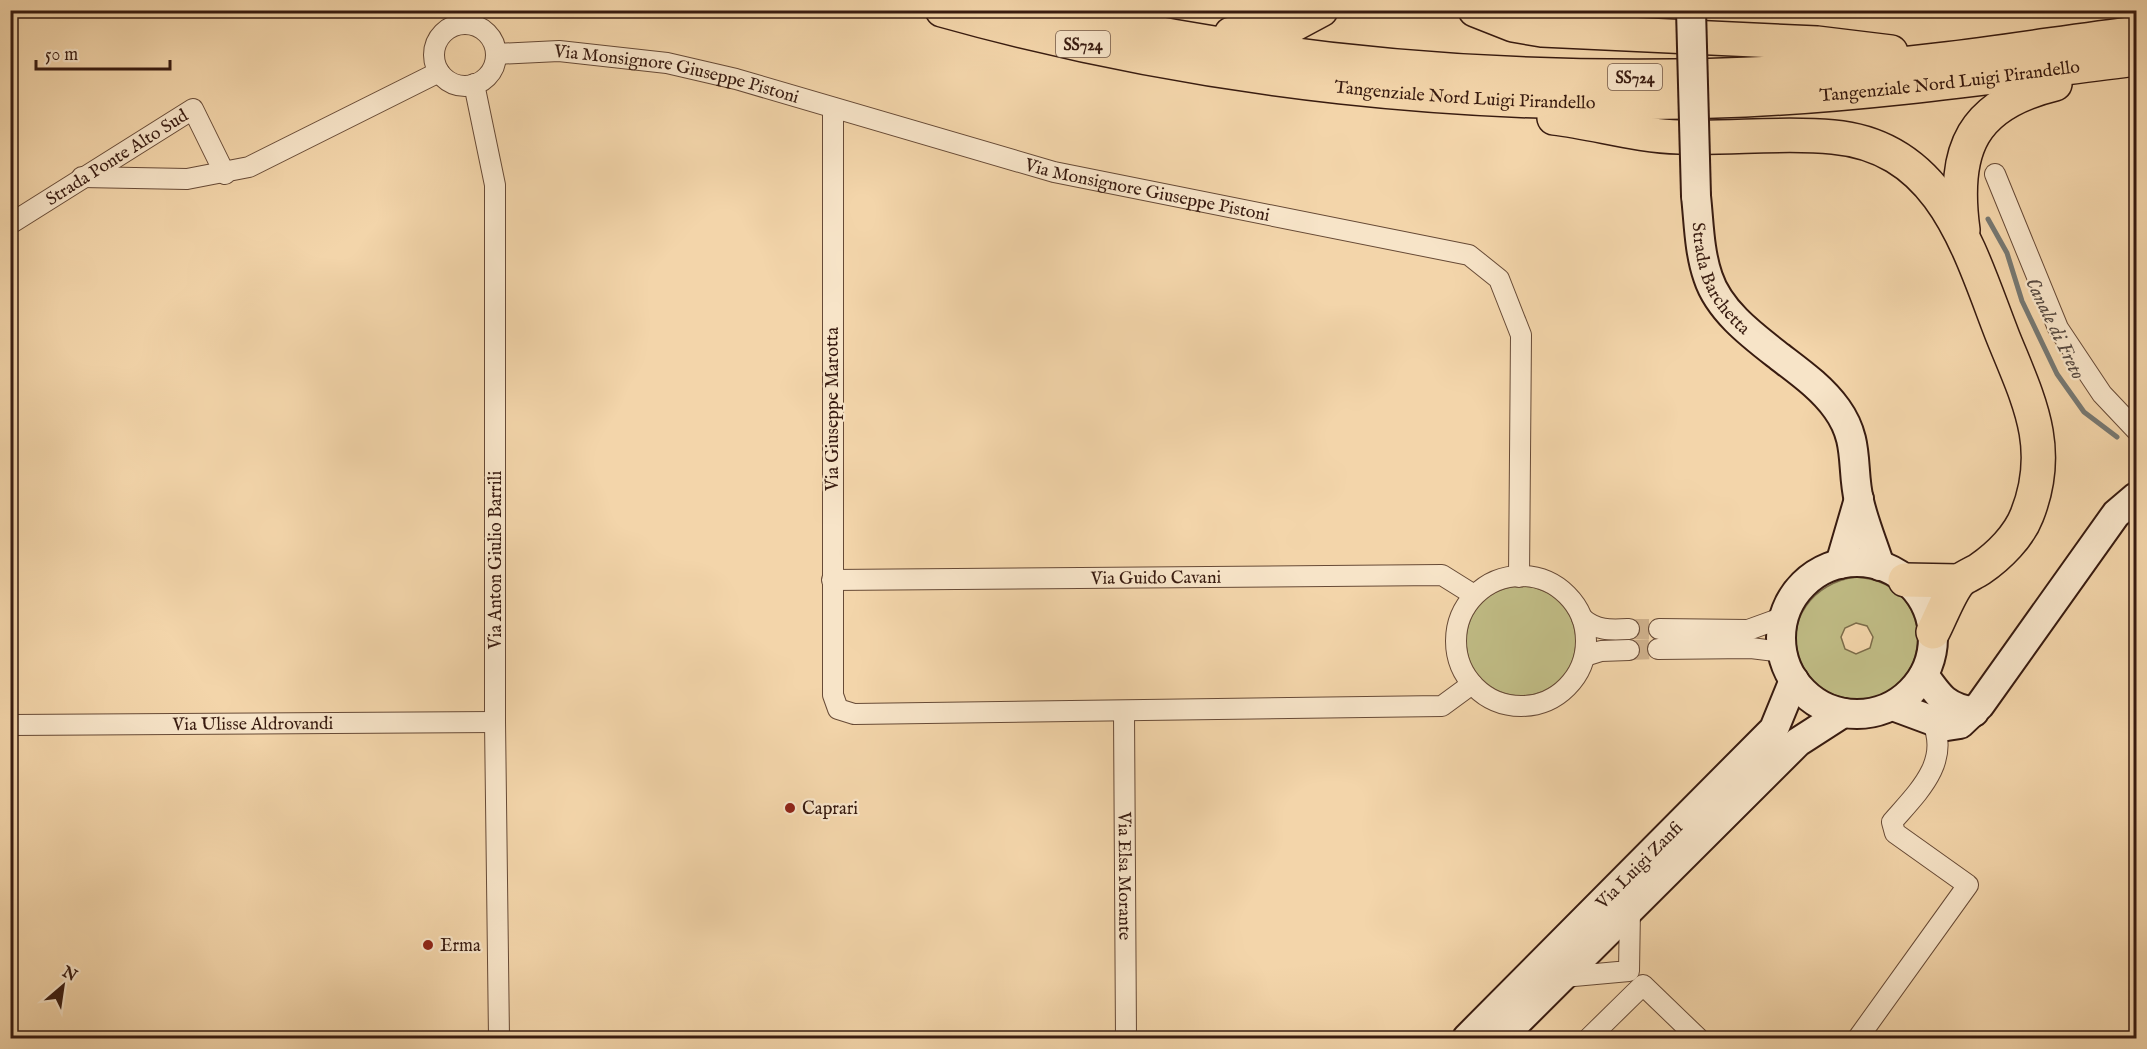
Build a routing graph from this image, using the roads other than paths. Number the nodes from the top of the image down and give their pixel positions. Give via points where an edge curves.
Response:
1 (942, 10) edge
2 (1046, 10) edge
3 (1321, 10) edge
4 (1474, 10) edge
5 (1691, 10) edge
6 (461, 17) edge
7 (1135, 29) junction
8 (2136, 33) edge
9 (496, 54) junction
10 (1919, 60) junction
11 (2136, 61) edge
12 (439, 72) junction
13 (474, 84) junction
14 (1416, 94) junction
15 (833, 108) junction
16 (225, 174) junction
17 (1995, 174) dead end
18 (82, 177) junction
19 (10, 224) edge
20 (1965, 241) junction
21 (2136, 429) edge
22 (2136, 497) edge
23 (1858, 499) junction
24 (1840, 564) junction
25 (1893, 573) junction
26 (1519, 577) junction
27 (832, 580) junction
28 (1959, 581) junction
29 (1474, 595) junction
30 (1784, 617) junction
31 (1582, 618) junction
32 (1629, 629) tunnel mouth
33 (1659, 629) tunnel mouth
34 (1933, 632) junction
35 (1658, 649) tunnel mouth
36 (1629, 650) tunnel mouth
37 (1782, 652) junction
38 (1585, 656) junction
39 (1924, 675) junction
40 (1794, 680) junction
41 (1473, 684) junction
42 (1893, 706) junction
43 (1124, 712) junction
44 (1974, 712) junction
45 (1843, 713) junction
46 (1932, 721) junction
47 (495, 722) junction
48 (10, 725) edge
49 (1630, 910) junction
50 (1563, 977) junction
51 (1636, 978) junction
52 (499, 1038) edge
53 (1126, 1038) edge
54 (1467, 1038) edge
55 (1501, 1038) edge
56 (1589, 1038) edge
57 (1698, 1038) edge
58 (1858, 1038) edge

1 - 14 highway, Tangenziale Nord Luigi Pirandello / SS724 via 1063,41 1225,71
2 - 7 highway, Tangenziale Nord Luigi Pirandello / SS724
3 - 7 highway via 1293,25 1255,32
4 - 10 highway via 1513,25 1542,30 1817,43 1881,50
5 - 23 street, Strada Barchetta, bridge via 1696,196 1708,279 1748,332 1821,389 1838,410 1856,455
6 - 9 street via 490,36
6 - 12 street via 441,35 434,53
7 - 10 highway, Tangenziale Nord Luigi Pirandello / SS724 via 1381,66 1604,77 1723,76
8 - 10 highway, Tangenziale Nord Luigi Pirandello / SS724
9 - 13 street via 490,73
9 - 15 street, Via Monsignore Giuseppe Pistoni via 559,51 667,63
11 - 14 highway, Tangenziale Nord Luigi Pirandello / SS724 via 1898,88 1744,100 1581,102
11 - 20 highway via 2025,92 2000,106 1979,126 1962,165 1959,200
12 - 13 street via 454,84
12 - 16 street via 249,167
13 - 47 street, Via Anton Giulio Barrili via 495,185
14 - 20 highway via 1516,115 1572,120 1659,136 1848,138 1887,151 1918,171 1937,193
15 - 26 street, Via Monsignore Giuseppe Pistoni via 1054,172 1469,255 1499,279 1521,335
15 - 27 street, Via Giuseppe Marotta
16 - 18 street via 187,179
16 - 18 street, Strada Ponte Alto Sud via 193,110
17 - 21 street via 2058,328 2102,394
18 - 19 street, Strada Ponte Alto Sud
20 - 28 highway via 2035,418 2040,465 2032,501 2020,529 1998,554
22 - 44 street via 2116,514
23 - 24 street, Strada Barchetta
23 - 25 street, Strada Barchetta
24 - 25 street via 1860,562
24 - 30 street via 1805,582
25 - 28 highway
25 - 34 street via 1924,603
26 - 29 street via 1496,581
26 - 31 street via 1556,586
27 - 29 street, Via Guido Cavani via 1443,575
27 - 43 street, Via Giuseppe Marotta via 833,695 838,709 854,714
28 - 34 highway
29 - 41 street via 1462,615 1456,646 1461,666
30 - 33 street via 1748,630
30 - 37 street
31 - 32 street via 1604,630
31 - 38 street via 1587,641
34 - 39 street via 1933,649
35 - 37 street via 1751,648
36 - 38 street
37 - 40 street
38 - 41 street via 1570,685 1550,700 1529,706 1499,703
39 - 42 street
39 - 44 street via 1939,696 1955,709
40 - 45 street via 1818,704
40 - 54 street, Via Luigi Zanfi via 1774,729
41 - 43 street via 1442,706
42 - 45 street via 1872,713
42 - 46 street
43 - 53 street, Via Elsa Morante
44 - 46 street via 1960,724 1947,726
45 - 49 street, Via Luigi Zanfi via 1798,742
46 - 58 street via 1938,734 1937,761 1892,822 1895,832 1968,885
47 - 48 street, Via Ulisse Aldrovandi
47 - 52 street, Via Anton Giulio Barrili
49 - 50 street, Via Luigi Zanfi
49 - 51 street
50 - 51 street
50 - 55 street, Via Luigi Zanfi
51 - 56 street
51 - 57 street

